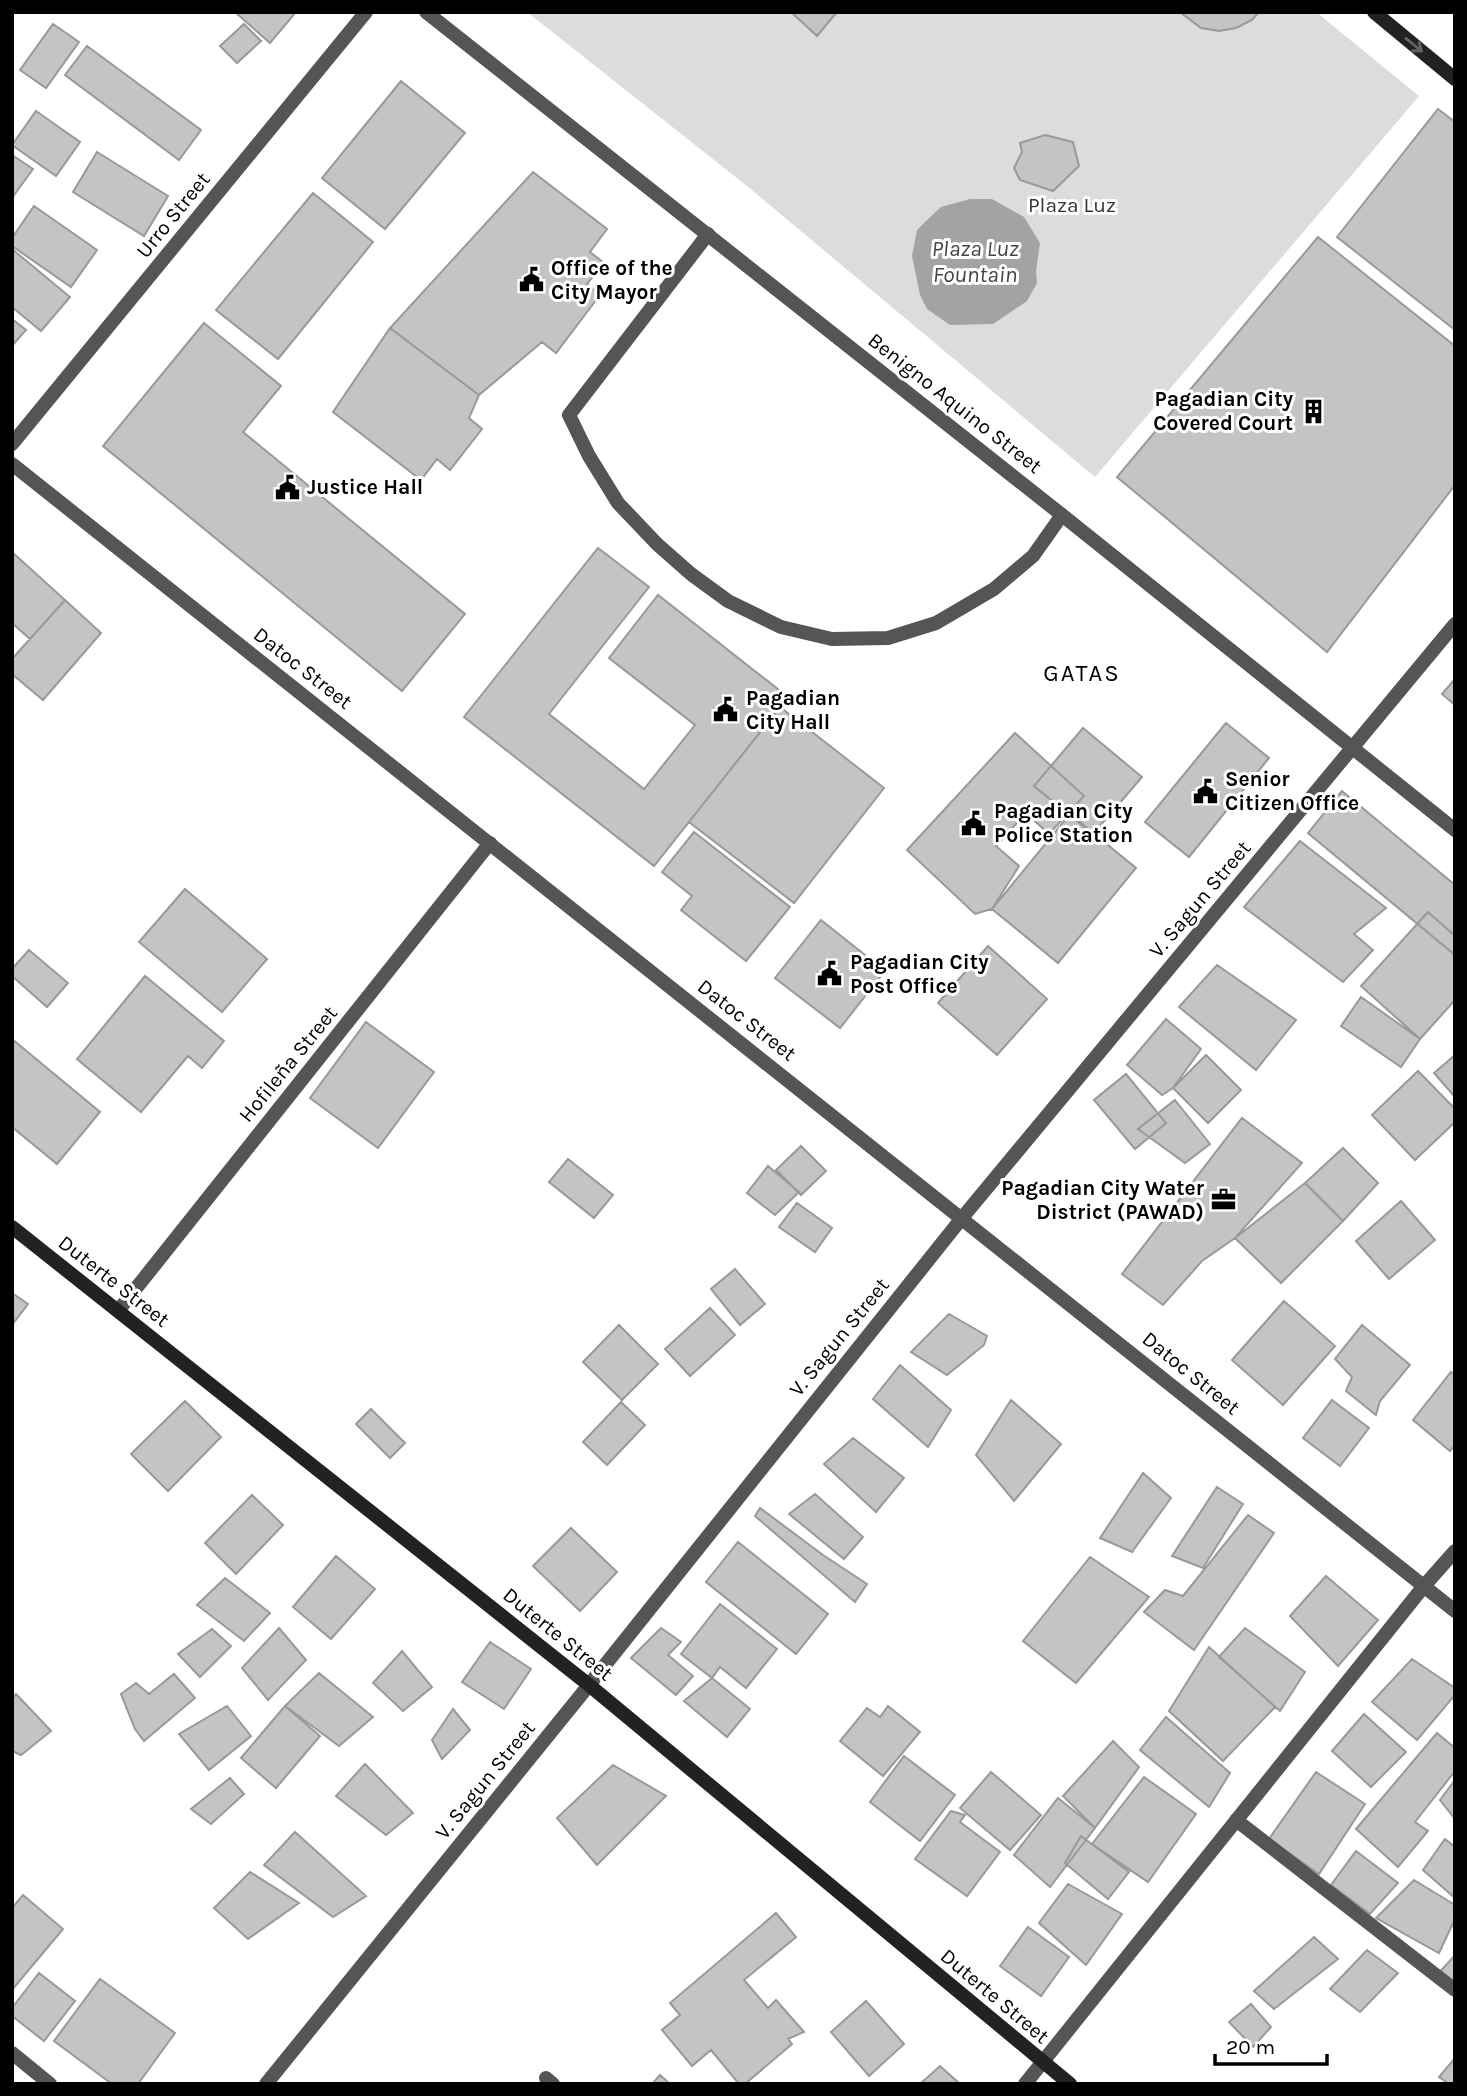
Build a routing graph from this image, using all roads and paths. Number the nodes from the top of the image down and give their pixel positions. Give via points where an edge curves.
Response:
1 (366, 12) edge
2 (426, 12) edge
3 (1374, 12) edge
4 (1455, 79) edge
5 (708, 234) junction
6 (12, 444) edge
7 (12, 464) edge
8 (1062, 515) junction
9 (1455, 624) edge
10 (1353, 747) junction
11 (1455, 830) edge
12 (490, 843) junction
13 (962, 1218) junction
14 (12, 1227) edge
15 (118, 1311) junction
16 (1455, 1551) edge
17 (1424, 1586) junction
18 (1455, 1611) edge
19 (589, 1685) junction
20 (1236, 1820) junction
21 (1455, 1990) edge
22 (12, 2053) edge
23 (1042, 2062) junction
24 (50, 2084) edge
25 (266, 2084) edge
26 (1025, 2084) edge
27 (1070, 2084) edge

1 - 6 street, Urro Street
2 - 5 street, Benigno Aquino Street
3 -> 4 main road
5 - 8 street, Benigno Aquino Street
5 - 8 street via 569,415 618,503 691,574 728,601 781,627 832,639 888,638 936,623 994,589 1033,556
7 - 12 street, Datoc Street
8 - 10 street, Benigno Aquino Street
9 - 10 street, V. Sagun Street
10 - 11 street, Benigno Aquino Street
10 - 13 street, V. Sagun Street
12 - 13 street, Datoc Street
12 - 15 street, Hofileña Street
13 - 17 street, Datoc Street
13 - 19 street, V. Sagun Street
14 - 15 main road, Duterte Street
15 - 19 main road, Duterte Street
16 - 17 street
17 - 18 street, Datoc Street
17 - 20 street
19 - 23 main road, Duterte Street
19 - 25 street, V. Sagun Street
20 - 21 street
20 - 23 street
22 - 24 street
23 - 26 street
23 - 27 main road, Duterte Street

